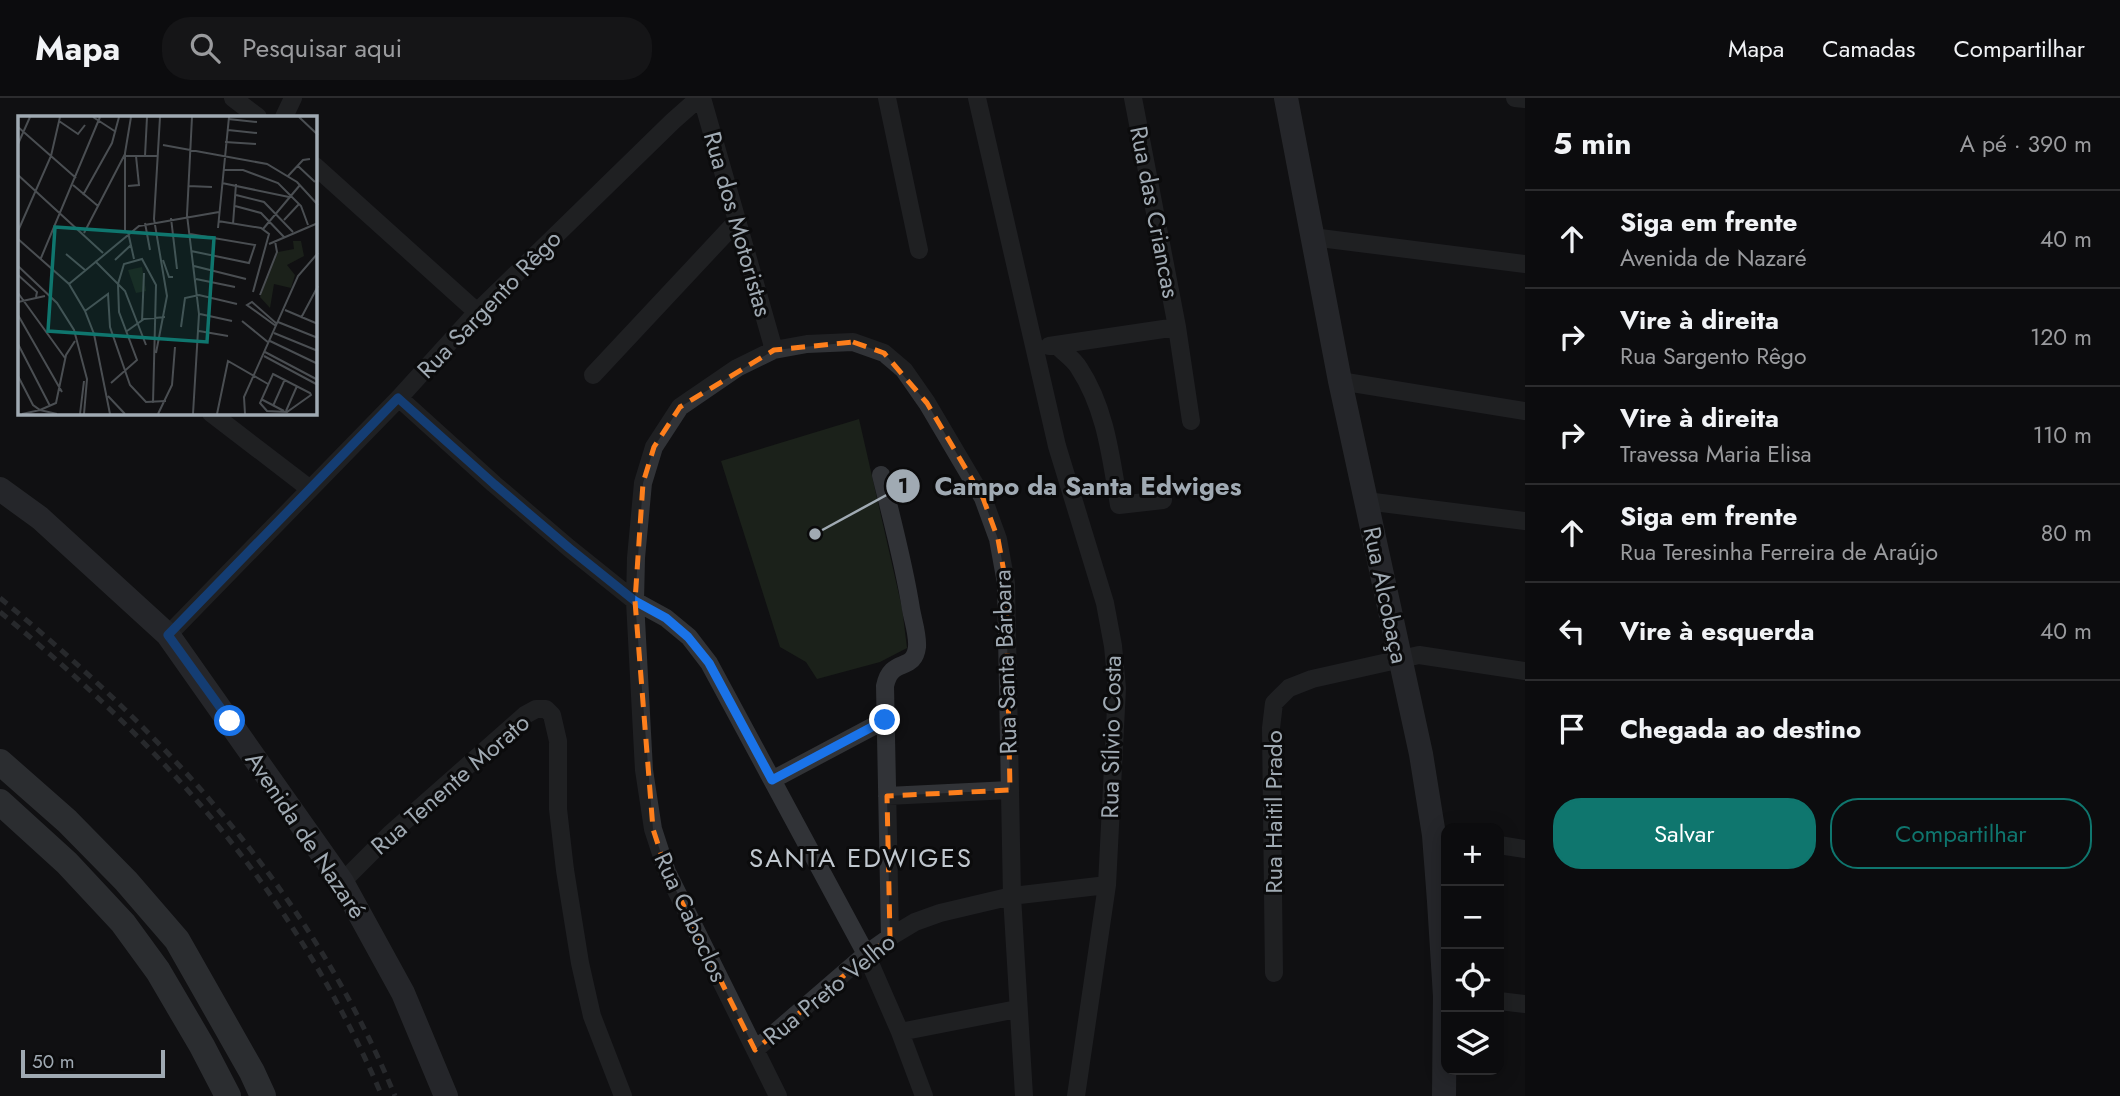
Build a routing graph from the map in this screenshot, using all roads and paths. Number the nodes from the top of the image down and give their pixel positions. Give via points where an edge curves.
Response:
1 (233, 98) edge
2 (293, 98) edge
3 (673, 98) edge
4 (700, 98) edge
5 (887, 98) edge
6 (977, 98) edge
7 (1133, 98) edge
8 (1286, 98) edge
9 (1515, 98) edge
10 (1525, 99) edge
11 (257, 116) edge
12 (284, 116) edge
13 (673, 121) junction
14 (317, 168) edge
15 (738, 220) junction
16 (1312, 237) junction
17 (919, 250) dead end
18 (1525, 264) edge
19 (477, 312) junction
20 (1177, 327) junction
21 (1056, 345) junction
22 (1034, 348) junction
23 (774, 350) junction
24 (593, 375) dead end
25 (1340, 381) junction
26 (398, 398) junction
27 (1525, 411) edge
28 (214, 415) edge
29 (1191, 421) dead end
30 (881, 475) dead end
31 (0, 489) edge
32 (310, 489) junction
33 (1163, 500) dead end
34 (1366, 501) junction
35 (1525, 521) edge
36 (635, 601) junction
37 (168, 635) junction
38 (1400, 661) junction
39 (1525, 671) edge
40 (885, 720) junction
41 (0, 762) edge
42 (772, 780) junction
43 (1010, 790) junction
44 (887, 796) junction
45 (0, 802) edge
46 (1440, 836) edge
47 (1504, 846) edge
48 (1525, 849) edge
49 (342, 882) junction
50 (1107, 885) junction
51 (1012, 896) junction
52 (890, 937) junction
53 (1444, 949) edge
54 (866, 954) junction
55 (1274, 973) dead end
56 (1504, 1002) edge
57 (1525, 1004) edge
58 (1017, 1009) junction
59 (1446, 1012) edge
60 (900, 1032) junction
61 (755, 1050) junction
62 (228, 1096) edge
63 (263, 1096) edge
64 (446, 1096) edge
65 (624, 1096) edge
66 (778, 1096) edge
67 (923, 1096) edge
68 (1024, 1096) edge
69 (1076, 1096) edge
70 (1444, 1096) edge

1 - 11 street
2 - 12 street
3 - 13 street
4 - 13 street, Rua Sargento Rêgo
4 - 15 street, Rua dos Motoristas
5 - 17 street
6 - 22 street, Rua Sílvio Costa
7 - 20 street, Rua das Criancas
8 - 16 main road, Rua Alcobaça
9 - 10 street
13 - 19 street, Rua Sargento Rêgo
14 - 19 street
15 - 23 street, Rua dos Motoristas
15 - 24 street
16 - 18 street
16 - 25 main road, Rua Alcobaça
19 - 26 street, Rua Sargento Rêgo
20 - 21 street, Rua das Criancas
20 - 29 street, Rua das Criancas
21 - 22 street, Rua das Criancas
21 - 33 street via 1079,367 1097,405 1108,438 1119,505
22 - 50 street, Rua Sílvio Costa via 1113,646 1117,688
23 - 36 street, Rua Santa Bárbara via 737,368 680,407 654,447 643,483
23 - 43 street, Rua Santa Bárbara via 853,342 884,353 904,370 928,403 983,498 998,538 1006,583
25 - 27 street
25 - 34 main road, Rua Alcobaça
26 - 32 street, Rua Sargento Rêgo
26 - 36 street
28 - 32 street
30 - 40 street via 916,639 914,658 887,677
31 - 37 main road, Avenida de Nazaré via 40,518
32 - 37 street, Rua Sargento Rêgo
34 - 35 street
34 - 38 main road, Rua Alcobaça
36 - 42 street via 666,618 709,663
36 - 61 street, Rua Caboclos via 644,769 653,828 667,872
37 - 49 main road, Avenida de Nazaré
38 - 39 street via 1419,655
38 - 46 main road, Rua Alcobaça
38 - 55 street, Rua Haitil Prado via 1312,680 1289,688 1274,702
40 - 42 street
40 - 44 street
41 - 63 main road via 127,881 177,940
42 - 54 street
43 - 44 street
43 - 51 street, Rua Santa Bárbara
44 - 52 street
45 - 62 main road via 67,863 123,923 159,971
46 - 53 main road, Rua Alcobaça
47 - 48 street
49 - 64 main road, Avenida de Nazaré via 404,993
49 - 65 street, Rua Tenente Morato via 525,715 546,709 557,728 558,809 580,963 592,1016
50 - 51 street, Rua Preto Velho
50 - 69 street, Rua Sílvio Costa
51 - 52 street, Rua Preto Velho via 940,913
51 - 58 street, Rua Santa Bárbara
52 - 54 street, Rua Preto Velho
54 - 60 street
54 - 61 street, Rua Preto Velho
56 - 57 street
58 - 60 street
58 - 68 street, Rua Santa Bárbara
59 - 70 main road, Rua Alcobaça
60 - 67 street
61 - 66 street, Rua Caboclos

